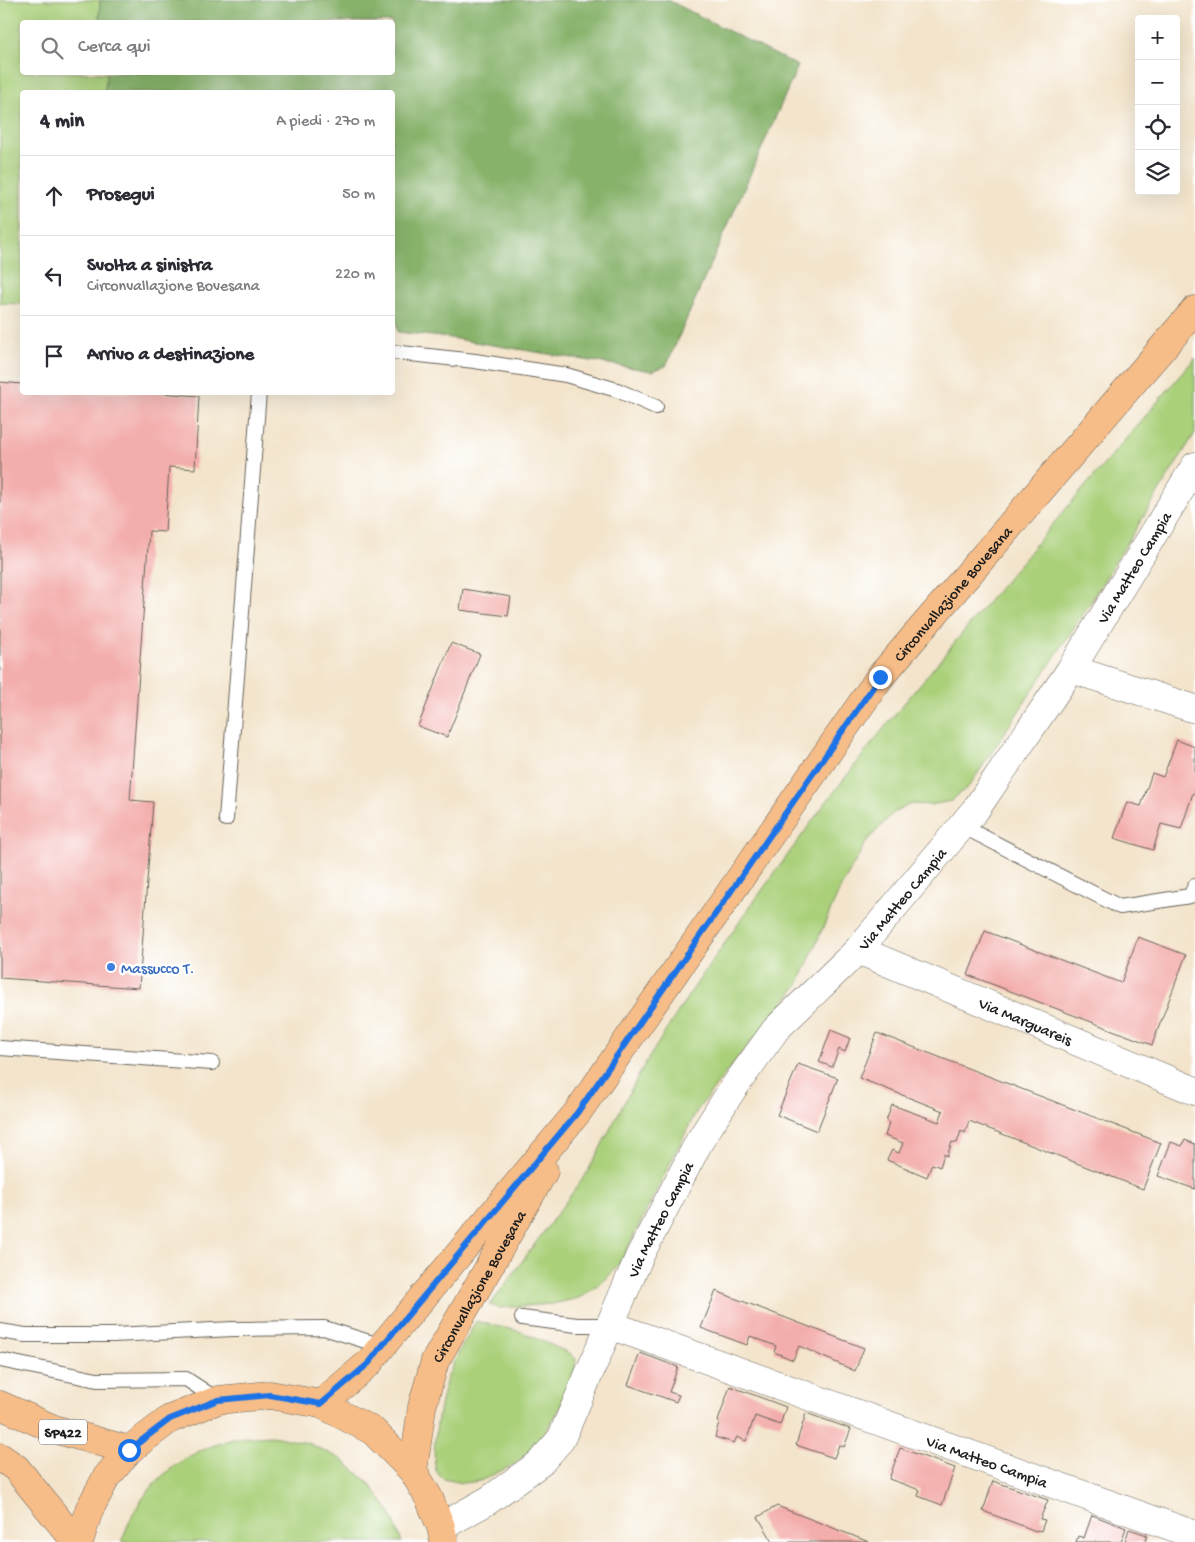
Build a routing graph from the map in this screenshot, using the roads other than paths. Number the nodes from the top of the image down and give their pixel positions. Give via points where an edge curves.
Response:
1 (1195, 310) edge
2 (395, 352) edge
3 (259, 395) edge
4 (656, 407) dead end
5 (1195, 466) edge
6 (1070, 669) junction
7 (1195, 709) edge
8 (226, 818) dead end
9 (962, 826) junction
10 (1195, 886) edge
11 (858, 950) junction
12 (0, 1048) edge
13 (212, 1063) dead end
14 (1195, 1090) edge
15 (577, 1113) junction
16 (522, 1318) dead end
17 (610, 1325) junction
18 (0, 1331) edge
19 (382, 1346) junction
20 (0, 1360) edge
21 (218, 1400) junction
22 (321, 1404) junction
23 (0, 1405) edge
24 (129, 1450) junction
25 (0, 1457) edge
26 (413, 1471) junction
27 (442, 1534) edge
28 (1195, 1535) edge
29 (77, 1542) edge

1 - 15 main road, Circonvallazione Bovesana via 880,677
2 - 4 lane via 566,375 616,390
3 - 8 lane
5 - 6 street, Via Matteo Campia
6 - 7 street
6 - 9 street, Via Matteo Campia
9 - 10 lane via 1120,907 1190,896
9 - 11 street, Via Matteo Campia
11 - 14 street, Via Marguareis
11 - 17 street, Via Matteo Campia via 776,1029 732,1090 699,1142 640,1255
12 - 13 lane
15 - 19 main road, Circonvallazione Bovesana
15 - 26 main road, Circonvallazione Bovesana via 435,1361 422,1406
16 - 17 lane via 577,1325
17 - 27 street, Via Matteo Campia via 561,1439 540,1464
17 - 28 street, Via Matteo Campia
18 - 19 lane via 25,1335 114,1335 324,1328
19 - 22 main road, Circonvallazione Bovesana via 369,1363
20 - 21 lane via 97,1380 186,1379
21 - 22 main road via 270,1395
21 - 24 main road via 170,1419
22 - 26 main road via 373,1431
23 - 24 main road, SP422 via 54,1429
24 - 29 main road via 106,1478
25 - 29 main road via 16,1468
26 - 27 main road via 429,1498

